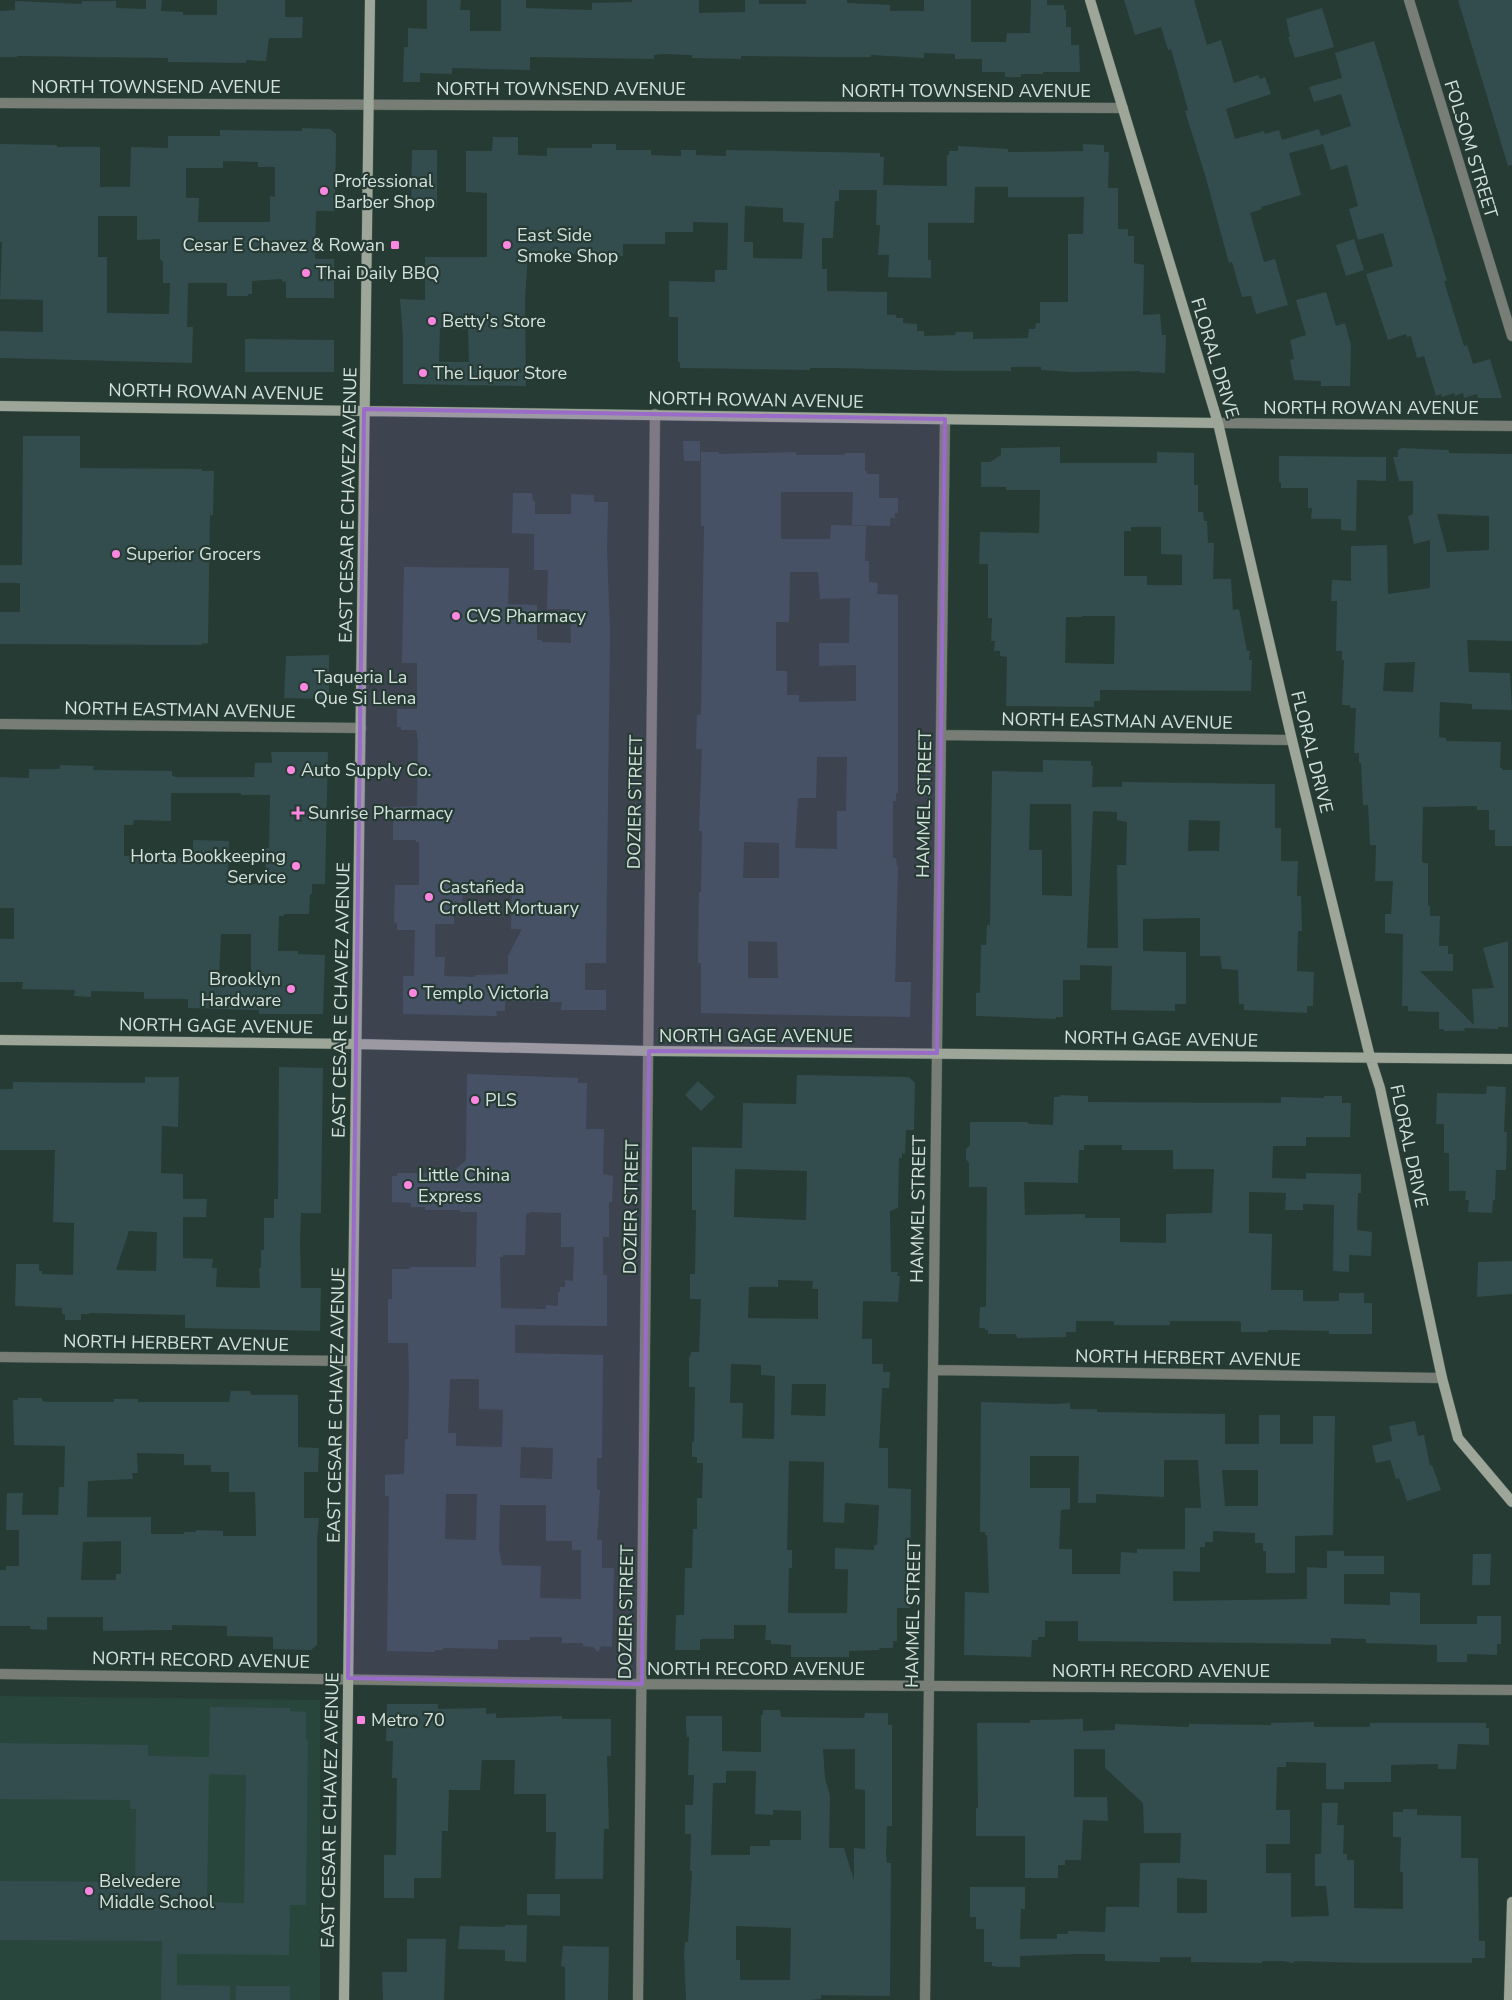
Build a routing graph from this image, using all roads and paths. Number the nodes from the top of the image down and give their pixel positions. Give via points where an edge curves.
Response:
1 (370, 0) edge
2 (1090, 0) edge
3 (1409, 0) edge
4 (0, 103) edge
5 (369, 105) junction
6 (1123, 108) junction
7 (1512, 336) edge
8 (0, 406) edge
9 (364, 410) junction
10 (655, 414) junction
11 (945, 419) junction
12 (1218, 423) junction
13 (1512, 426) edge
14 (0, 724) edge
15 (360, 728) junction
16 (941, 735) junction
17 (1292, 740) junction
18 (0, 1040) edge
19 (357, 1044) junction
20 (649, 1051) junction
21 (936, 1053) junction
22 (1370, 1057) junction
23 (1512, 1060) edge
24 (0, 1357) edge
25 (352, 1361) junction
26 (933, 1370) junction
27 (1442, 1378) junction
28 (1512, 1502) edge
29 (0, 1674) edge
30 (348, 1678) junction
31 (642, 1684) junction
32 (929, 1686) junction
33 (1512, 1690) edge
34 (1512, 1902) edge
35 (344, 2000) edge
36 (638, 2000) edge
37 (924, 2000) edge
38 (1510, 2000) edge

1 - 5 street, EAST CESAR E CHAVEZ AVENUE
2 - 6 street, FLORAL DRIVE
3 - 7 street, FOLSOM STREET
4 - 5 street, NORTH TOWNSEND AVENUE
5 - 6 street, NORTH TOWNSEND AVENUE
5 - 9 street, EAST CESAR E CHAVEZ AVENUE
6 - 12 street, FLORAL DRIVE
8 - 9 street, NORTH ROWAN AVENUE
9 - 10 street, NORTH ROWAN AVENUE
9 - 15 street, EAST CESAR E CHAVEZ AVENUE
10 - 11 street, NORTH ROWAN AVENUE
10 - 20 street, DOZIER STREET
11 - 12 street, NORTH ROWAN AVENUE
11 - 16 street, HAMMEL STREET
12 - 13 street, NORTH ROWAN AVENUE
12 - 17 street, FLORAL DRIVE
14 - 15 street, NORTH EASTMAN AVENUE
15 - 19 street, EAST CESAR E CHAVEZ AVENUE
16 - 17 street, NORTH EASTMAN AVENUE
16 - 21 street, HAMMEL STREET
17 - 22 street, FLORAL DRIVE
18 - 19 street, NORTH GAGE AVENUE
19 - 20 street, NORTH GAGE AVENUE
19 - 25 street, EAST CESAR E CHAVEZ AVENUE
20 - 21 street, NORTH GAGE AVENUE
20 - 31 street, DOZIER STREET
21 - 22 street, NORTH GAGE AVENUE
21 - 26 street, HAMMEL STREET
22 - 23 street, NORTH GAGE AVENUE
22 - 27 street, FLORAL DRIVE via 1380,1088
24 - 25 street, NORTH HERBERT AVENUE
25 - 30 street, EAST CESAR E CHAVEZ AVENUE
26 - 27 street, NORTH HERBERT AVENUE
26 - 32 street, HAMMEL STREET
27 - 28 street, FLORAL DRIVE via 1458,1438
29 - 30 street, NORTH RECORD AVENUE
30 - 31 street, NORTH RECORD AVENUE
30 - 35 street, EAST CESAR E CHAVEZ AVENUE
31 - 32 street, NORTH RECORD AVENUE
31 - 36 street, DOZIER STREET
32 - 33 street, NORTH RECORD AVENUE
32 - 37 street, HAMMEL STREET
34 - 38 street

